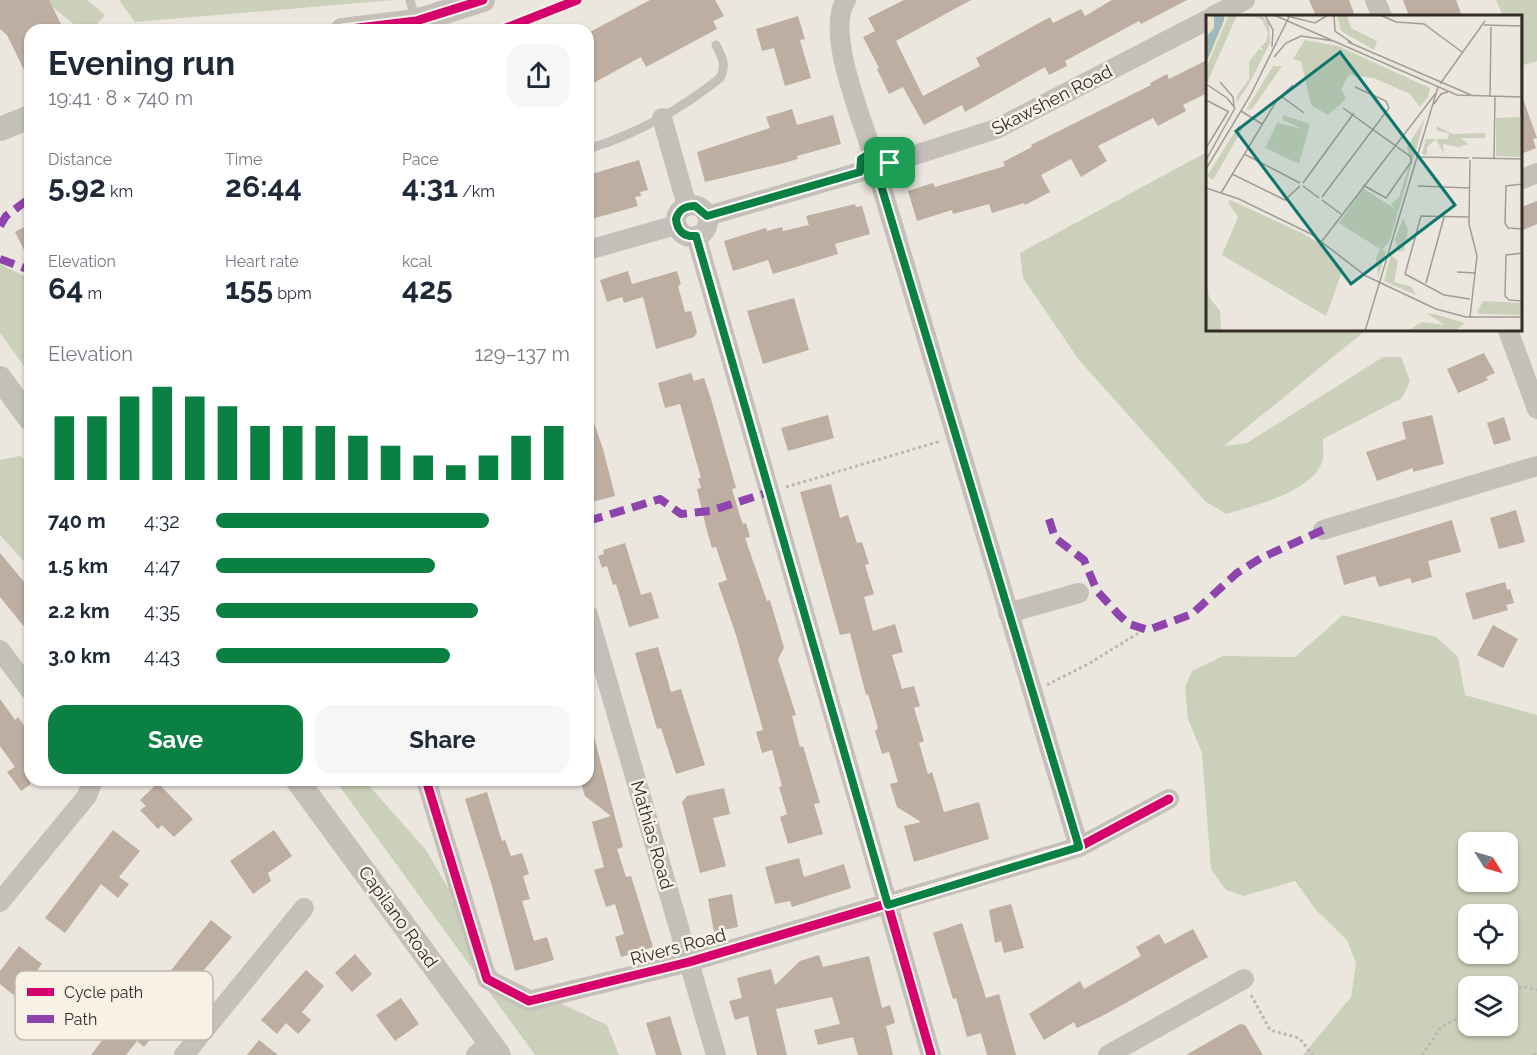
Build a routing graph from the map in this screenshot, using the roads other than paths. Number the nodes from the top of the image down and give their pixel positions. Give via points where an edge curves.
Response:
1 (483, 0) edge
2 (1245, 0) edge
3 (1376, 0) edge
4 (844, 3) edge
5 (1215, 15) edge
6 (1382, 15) edge
7 (415, 17) edge
8 (1206, 21) edge
9 (376, 24) edge
10 (716, 45) dead end
11 (662, 118) junction
12 (24, 119) edge
13 (0, 129) edge
14 (594, 147) edge
15 (872, 152) junction
16 (890, 163) junction
17 (860, 172) junction
18 (1537, 174) edge
19 (1522, 180) edge
20 (882, 188) junction
21 (687, 206) junction
22 (707, 216) junction
23 (676, 225) junction
24 (696, 236) junction
25 (594, 248) edge
26 (1509, 332) edge
27 (0, 378) edge
28 (1537, 409) edge
29 (24, 411) edge
30 (1537, 466) edge
31 (1323, 530) dead end
32 (1079, 593) dead end
33 (1008, 613) junction
34 (594, 636) edge
35 (0, 650) edge
36 (24, 682) edge
37 (91, 786) edge
38 (301, 786) edge
39 (428, 786) edge
40 (1169, 799) dead end
41 (1079, 847) junction
42 (0, 902) edge
43 (888, 905) junction
44 (304, 908) dead end
45 (689, 962) junction
46 (1244, 979) road end
47 (213, 1019) edge
48 (196, 1040) edge
49 (488, 1051) edge
50 (184, 1055) edge
51 (716, 1055) edge
52 (931, 1055) edge
53 (1108, 1055) edge

1 - 7 street
2 - 5 street
3 - 6 street
4 - 15 street via 838,18 839,44
7 - 9 street
8 - 16 street, Skawshen Road via 996,129
10 - 11 lane via 723,60 720,78
11 - 14 lane via 622,139
11 - 21 street
12 - 13 street
15 - 16 street via 880,152
15 - 17 street via 861,159
16 - 20 street
17 - 20 street
17 - 22 street
18 - 19 street
20 - 33 street
21 - 22 street via 695,206
21 - 23 street via 678,213
22 - 24 street via 706,229
23 - 24 street via 684,234
23 - 25 street
24 - 43 street
26 - 28 street
27 - 29 street
30 - 31 street
32 - 33 street
33 - 41 street
34 - 45 street, Mathias Road
35 - 36 street
37 - 42 street
38 - 49 street, Capilano Road
39 - 45 street, Rivers Road via 487,979 529,1001
40 - 41 street, Rivers Road
41 - 43 street, Rivers Road
43 - 45 street, Rivers Road
43 - 52 street
44 - 47 street
45 - 51 street, Mathias Road
46 - 53 street
48 - 50 street

